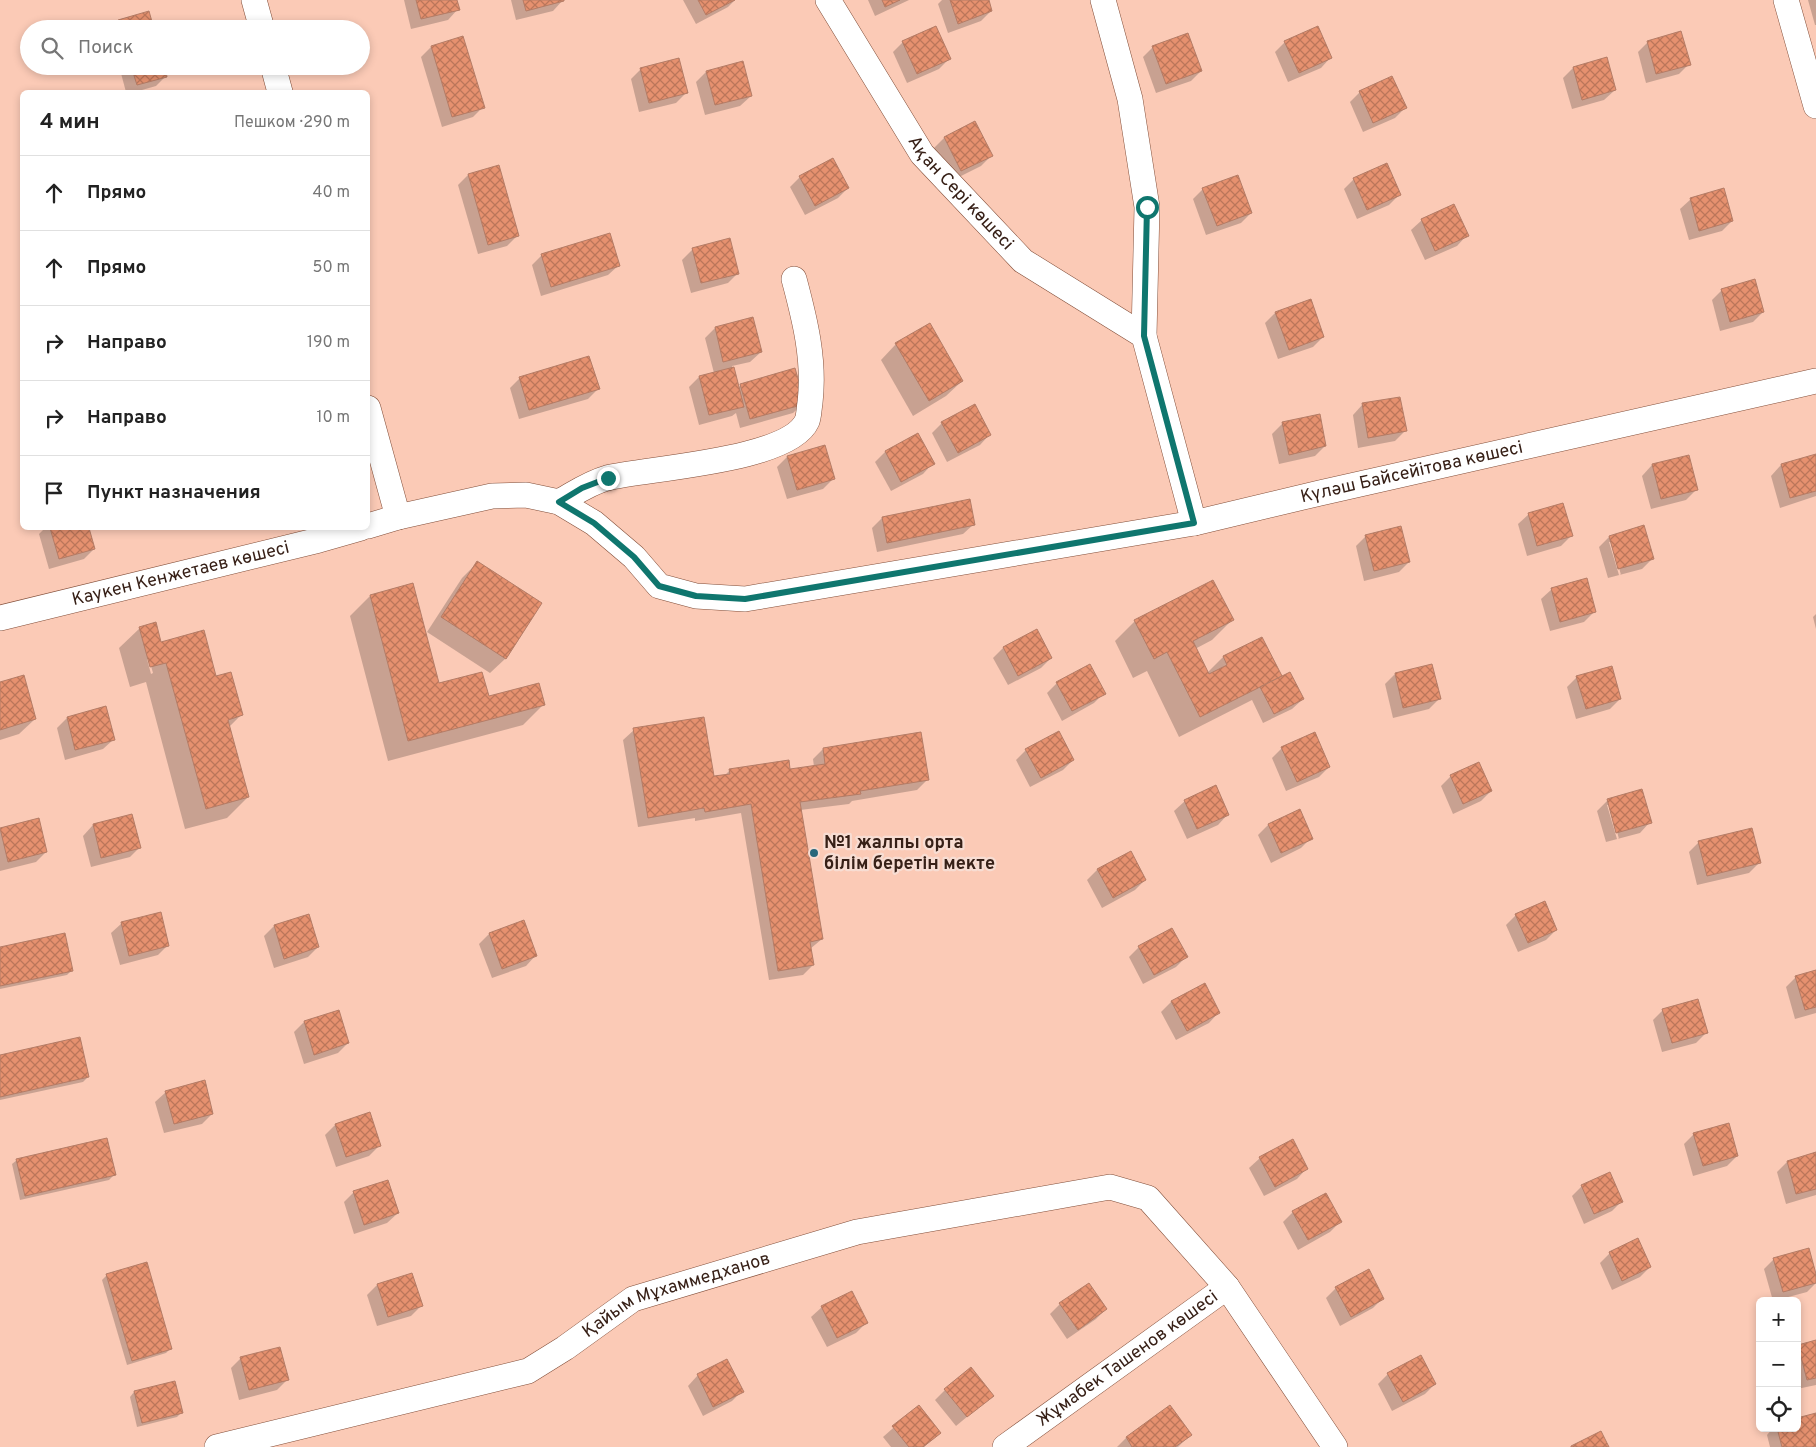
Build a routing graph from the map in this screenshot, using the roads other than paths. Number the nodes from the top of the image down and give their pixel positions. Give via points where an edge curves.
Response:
1 (254, 0) edge
2 (828, 0) edge
3 (1103, 0) edge
4 (1786, 0) edge
5 (260, 20) edge
6 (275, 75) edge
7 (279, 90) edge
8 (1816, 106) edge
9 (794, 279) dead end
10 (1144, 336) junction
11 (1816, 381) edge
12 (370, 415) edge
13 (559, 502) junction
14 (398, 517) junction
15 (1194, 523) junction
16 (370, 525) edge
17 (354, 530) edge
18 (0, 618) edge
19 (1227, 1287) junction
20 (217, 1447) edge
21 (1005, 1447) edge
22 (1335, 1447) edge

1 - 5 street
2 - 10 street, Ақан Сері көшесі via 922,154 1023,261
3 - 10 street via 1130,100 1147,207
4 - 8 street
6 - 7 street
9 - 13 street via 811,359 808,420 801,431 784,441 747,454 608,478
10 - 15 street
11 - 15 street, Күләш Байсейітова көшесі
12 - 14 street
13 - 14 street via 526,496 492,496
13 - 15 street via 594,523 634,557 659,586 696,596 745,599
14 - 16 street
17 - 18 street, Каукен Кенжетаев көшесі
19 - 20 street, Қайым Мұхаммедханов via 1148,1198 1110,1188 857,1232 633,1299 528,1372
19 - 21 street, Жұмабек Ташенов көшесі
19 - 22 street

